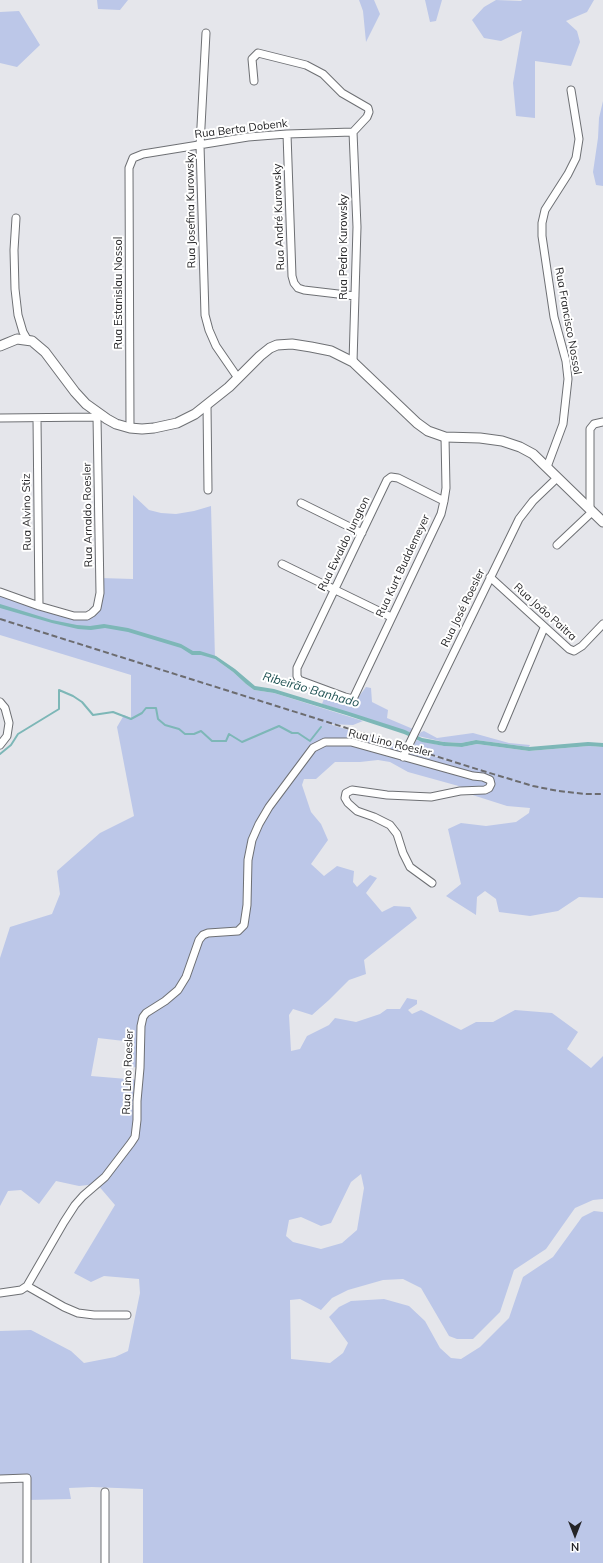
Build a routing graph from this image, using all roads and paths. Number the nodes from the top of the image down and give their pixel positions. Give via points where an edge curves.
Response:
1 (206, 33) dead end
2 (254, 81) dead end
3 (571, 90) dead end
4 (353, 132) junction
5 (287, 134) junction
6 (200, 145) junction
7 (133, 158) joint
8 (16, 218) dead end
9 (355, 296) junction
10 (28, 339) junction
11 (0, 346) edge
12 (353, 362) junction
13 (238, 378) junction
14 (207, 406) junction
15 (98, 416) junction
16 (0, 418) edge
17 (37, 418) junction
18 (603, 422) edge
19 (130, 428) junction
20 (445, 436) junction
21 (546, 467) junction
22 (558, 478) junction
23 (208, 490) dead end
24 (444, 502) junction
25 (301, 503) dead end
26 (591, 511) junction
27 (603, 522) edge
28 (362, 533) junction
29 (557, 545) dead end
30 (282, 564) dead end
31 (490, 577) junction
32 (334, 589) junction
33 (0, 592) edge
34 (39, 606) junction
35 (391, 617) junction
36 (603, 624) edge
37 (544, 628) junction
38 (354, 699) joint
39 (0, 702) edge
40 (502, 728) dead end
41 (0, 745) edge
42 (403, 757) junction
43 (432, 883) dead end
44 (27, 1286) junction
45 (0, 1293) edge
46 (127, 1315) dead end
47 (0, 1479) edge
48 (105, 1492) dead end
49 (27, 1563) edge
50 (104, 1563) edge

1 - 6 street, Rua Josefina Kurowsky
2 - 4 street via 252,59 258,53 306,65 323,74 342,93 368,108 368,117
3 - 21 street, Rua Francisco Nossol via 579,139 576,158 545,210 542,223 554,317 566,360 568,379 563,424
4 - 5 street, Rua Berta Dobenk
4 - 9 street, Rua Pedro Kurowsky via 357,227
5 - 6 street, Rua Berta Dobenk
5 - 9 street, Rua André Kurowsky via 294,283 304,290
6 - 7 street, Rua Berta Dobenk via 143,154
6 - 13 street, Rua Josefina Kurowsky via 205,315 216,346
7 - 19 street, Rua Estanislau Nossol via 129,168
8 - 10 street via 15,289 20,324
9 - 12 street, Rua Pedro Kurowsky
10 - 11 street via 13,339
10 - 15 street via 40,347 75,392
12 - 13 street via 321,349 284,344 266,351
12 - 20 street via 422,428
13 - 14 street
14 - 19 street via 177,423 154,428
14 - 23 street
15 - 17 street
15 - 19 street
15 - 34 street, Rua Arnaldo Roesler via 99,604 87,616 74,616
16 - 17 street
17 - 34 street, Rua Alvino Stiz
18 - 26 street via 594,424 590,429
20 - 21 street via 486,438 512,444 532,454
20 - 24 street, Rua Kurt Buddemeyer
21 - 22 street
22 - 26 street
22 - 31 street, Rua José Roesler via 533,501 519,519
24 - 28 street, Rua Ewaldo Jungton via 398,478 391,477 387,480
24 - 35 street, Rua Kurt Buddemeyer
25 - 28 street
26 - 27 street
26 - 29 street
28 - 32 street, Rua Ewaldo Jungton
30 - 32 street
31 - 37 street, Rua João Paitra
31 - 42 street, Rua José Roesler
32 - 35 street
32 - 38 street, Rua Ewaldo Jungton via 297,668 297,676 299,680
33 - 34 street
35 - 38 street, Rua Kurt Buddemeyer
36 - 37 street, Rua João Paitra via 574,651 564,646
37 - 40 street
39 - 41 street via 5,708 9,723 7,736
42 - 43 street, Rua Lino Roesler via 483,777 490,780 491,784 485,790 460,791 431,797 352,790 346,793 348,804 357,811 390,825 397,834 410,867
42 - 44 street, Rua Lino Roesler via 351,742 325,742 313,748 279,793 259,824 251,844 244,926 238,931 203,935 178,990 146,1012 141,1026 138,1120 135,1137 105,1177 75,1205
44 - 45 street via 21,1290
44 - 46 street via 78,1313
47 - 49 street via 27,1478
48 - 50 street

